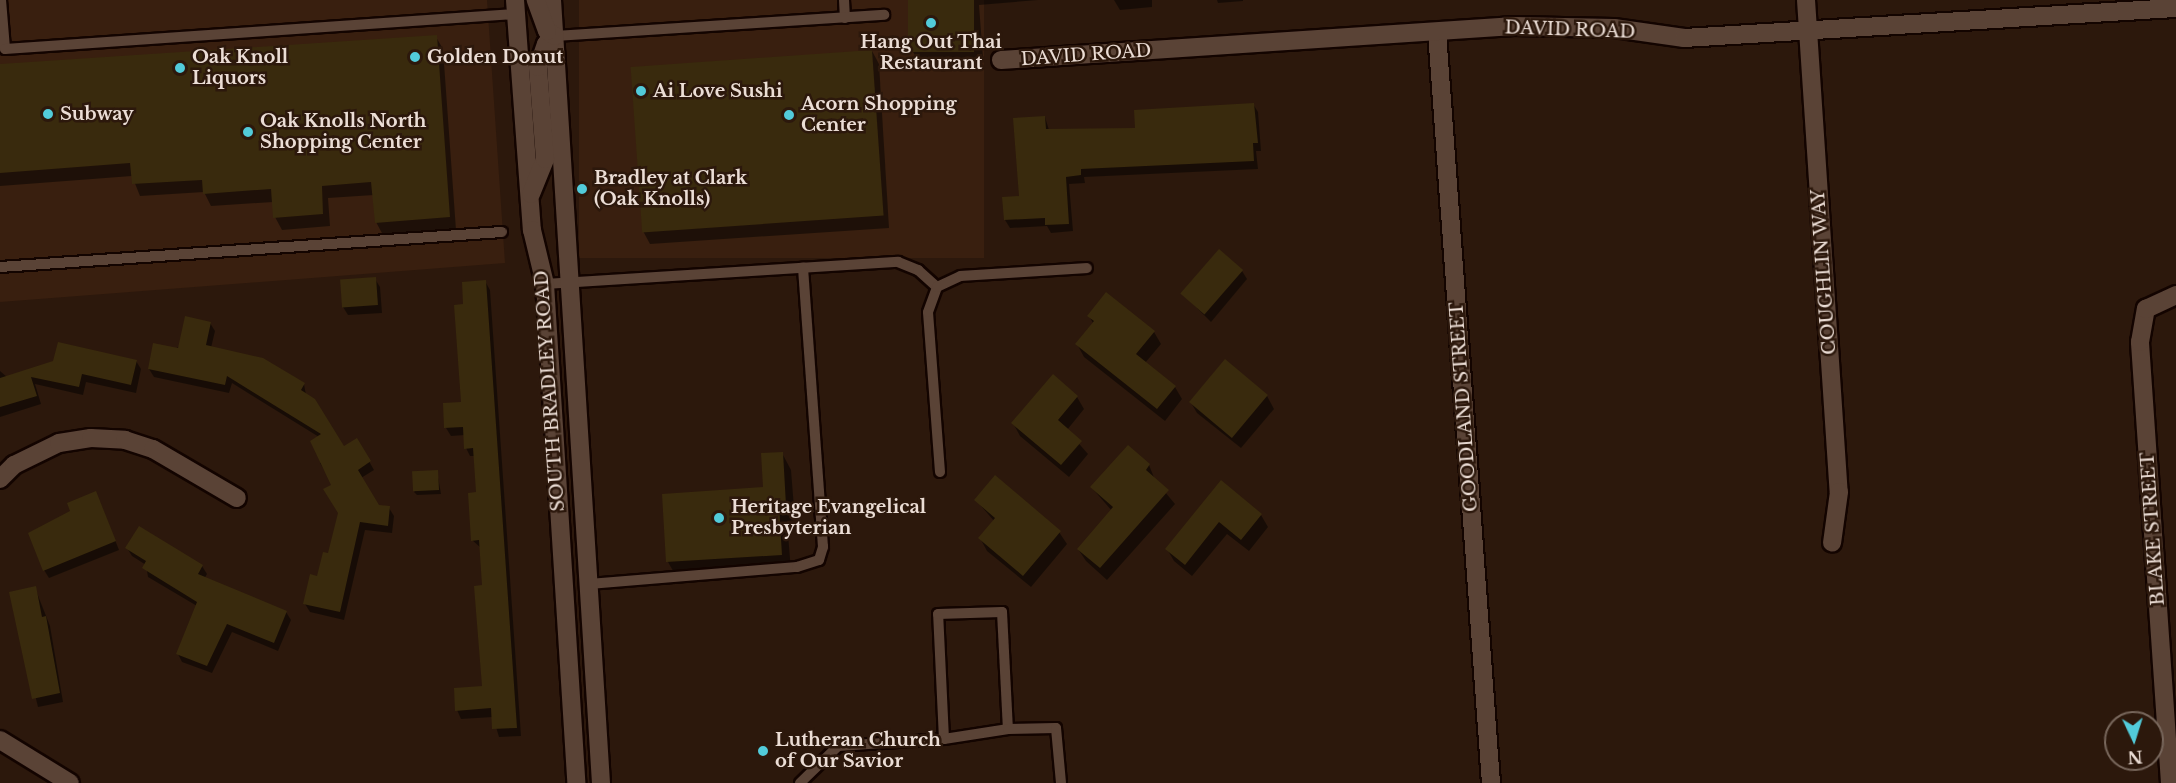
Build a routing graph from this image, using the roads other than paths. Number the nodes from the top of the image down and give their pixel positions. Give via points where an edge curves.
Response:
1 (1, 0) edge
2 (536, 0) edge
3 (552, 0) edge
4 (844, 0) edge
5 (1806, 0) edge
6 (2129, 6) edge
7 (515, 7) edge
8 (2176, 8) edge
9 (884, 15) dead end
10 (845, 18) junction
11 (1437, 32) junction
12 (1808, 33) junction
13 (555, 36) junction
14 (1001, 60) dead end
15 (530, 199) junction
16 (502, 232) dead end
17 (0, 267) edge
18 (803, 268) junction
19 (1087, 268) dead end
20 (545, 284) junction
21 (570, 285) junction
22 (937, 287) junction
23 (2176, 295) edge
24 (940, 472) dead end
25 (0, 479) edge
26 (237, 498) dead end
27 (1832, 543) dead end
28 (589, 584) junction
29 (1008, 729) junction
30 (944, 739) junction
31 (0, 740) edge
32 (70, 783) edge
33 (576, 783) edge
34 (601, 783) edge
35 (800, 783) edge
36 (1060, 783) edge
37 (1491, 783) edge
38 (2170, 783) edge

1 - 7 lane via 5,49
2 - 13 street via 547,31
3 - 13 street, SOUTH BRADLEY ROAD
4 - 10 lane
5 - 12 street, COUGHLIN WAY
6 - 8 street, DAVID ROAD
6 - 12 street, DAVID ROAD
7 - 15 street, SOUTH BRADLEY ROAD
9 - 10 lane
10 - 13 lane
11 - 12 street, DAVID ROAD via 1514,26 1614,28 1684,38
11 - 14 street, DAVID ROAD
11 - 37 street, GOODLAND STREET
12 - 27 street, COUGHLIN WAY via 1839,492
13 - 15 street via 546,44 538,68 545,159
13 - 21 street, SOUTH BRADLEY ROAD
15 - 20 street, SOUTH BRADLEY ROAD via 532,230
16 - 17 lane
18 - 21 lane
18 - 22 lane via 898,262 918,270
18 - 28 lane via 823,547 819,560 797,567
19 - 22 lane via 960,276
20 - 21 lane
20 - 33 street, SOUTH BRADLEY ROAD
21 - 28 street, SOUTH BRADLEY ROAD
22 - 24 lane via 928,312
23 - 38 street, BLAKE STREET via 2146,309 2140,342
25 - 26 street via 14,465 59,443 91,438 124,440 153,449
28 - 34 street, SOUTH BRADLEY ROAD
29 - 30 lane
29 - 30 lane via 1002,612 938,614
29 - 36 lane via 1056,728
30 - 35 lane via 838,746
31 - 32 street

